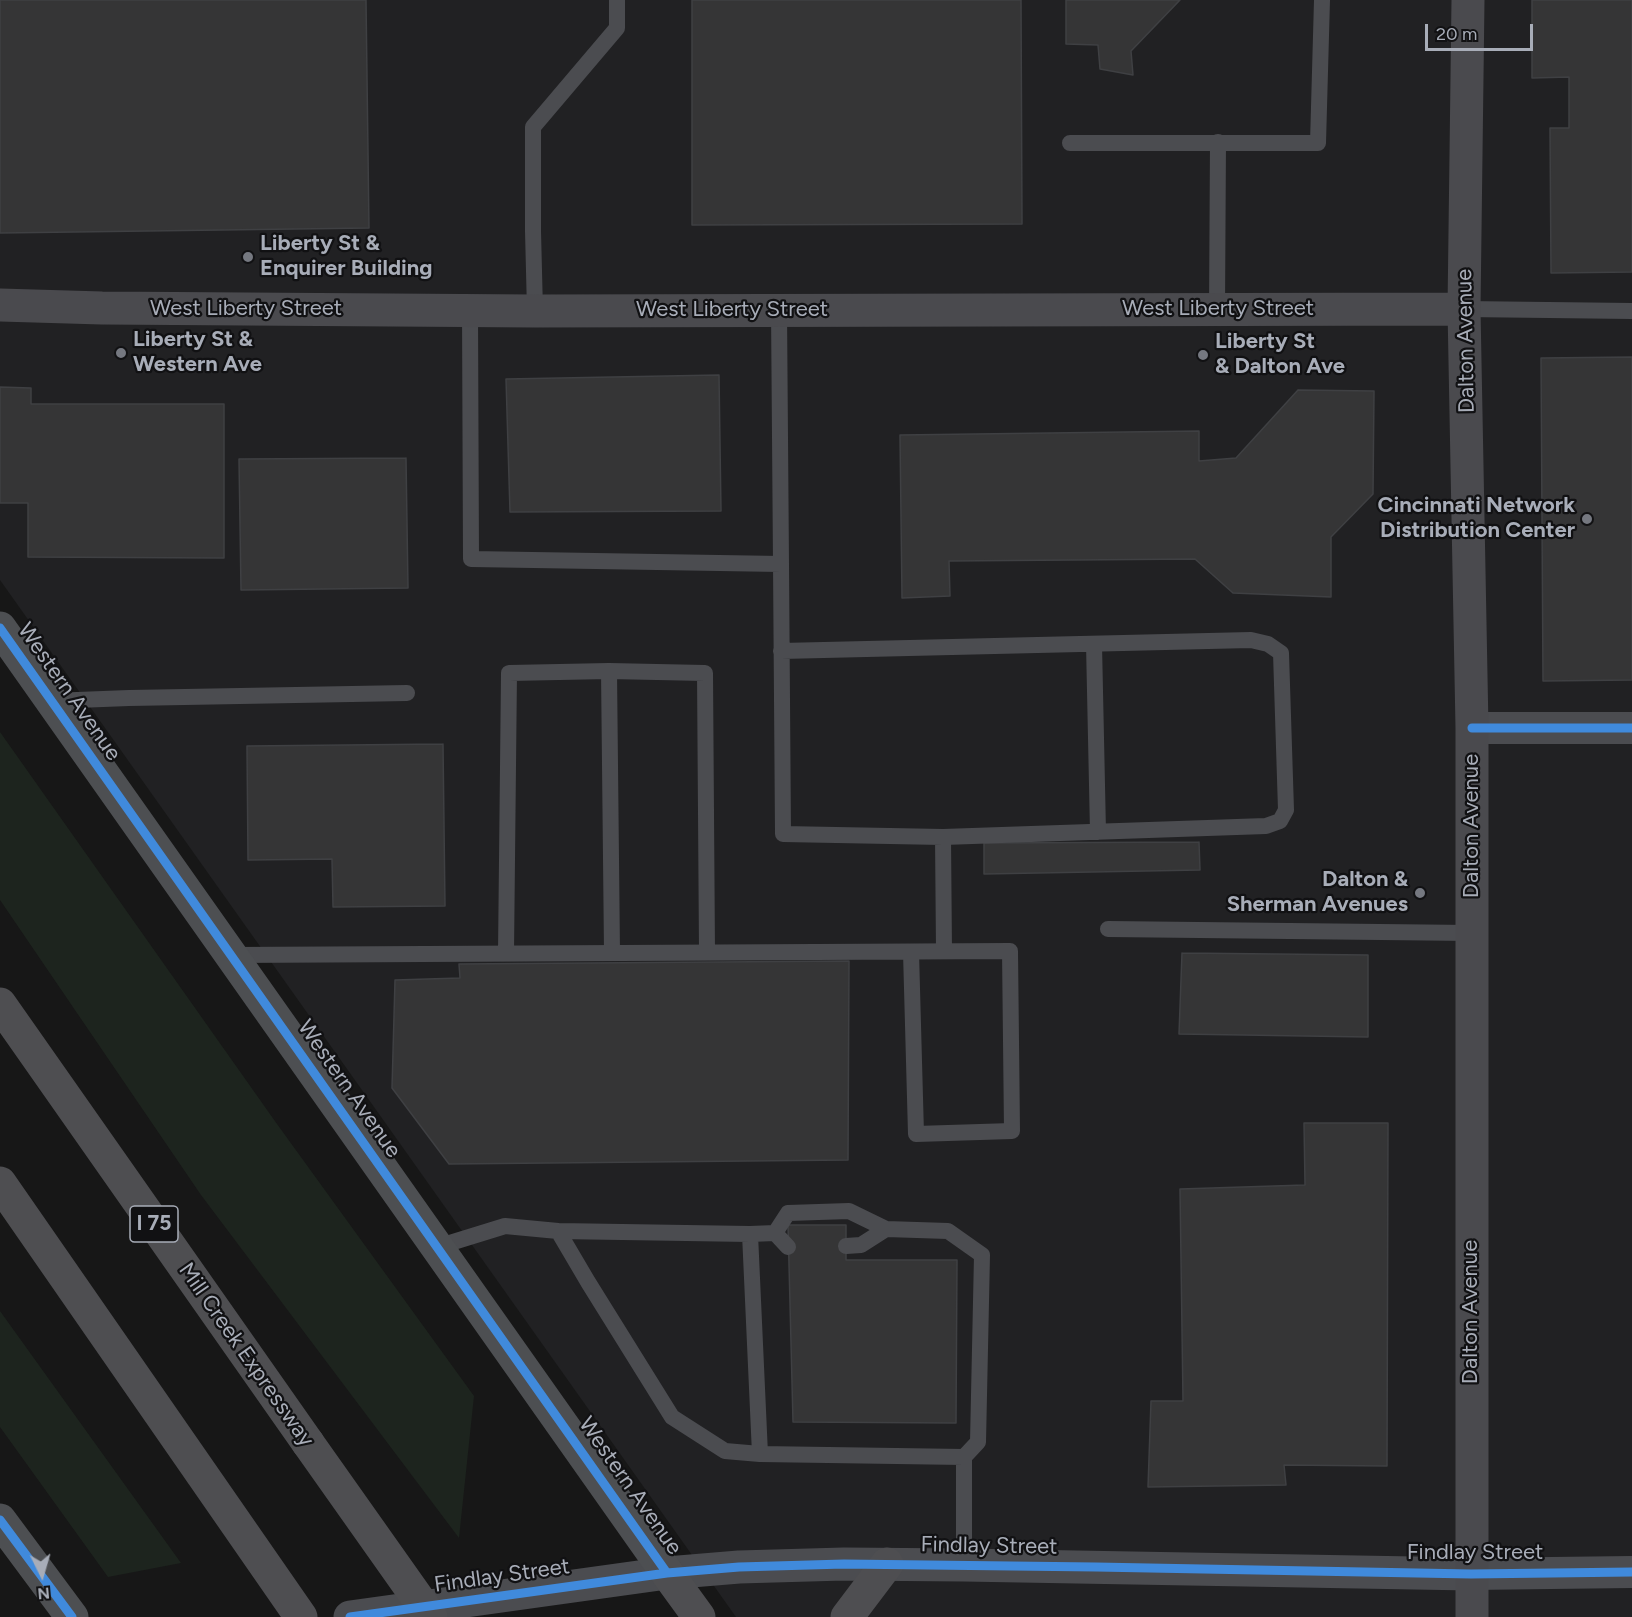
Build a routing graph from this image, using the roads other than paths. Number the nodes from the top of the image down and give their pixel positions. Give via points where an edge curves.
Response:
1 (617, 0) edge
2 (1322, 0) edge
3 (1468, 0) edge
4 (1218, 142) junction
5 (1070, 143) dead end
6 (0, 305) edge
7 (1217, 309) junction
8 (1464, 309) junction
9 (779, 310) junction
10 (470, 311) junction
11 (535, 311) junction
12 (1632, 311) edge
13 (781, 564) junction
14 (0, 628) edge
15 (1094, 644) junction
16 (781, 651) junction
17 (609, 671) junction
18 (407, 693) dead end
19 (51, 701) junction
20 (1472, 728) junction
21 (1632, 728) edge
22 (1098, 832) junction
23 (943, 837) junction
24 (1108, 930) dead end
25 (1472, 933) junction
26 (911, 951) junction
27 (944, 951) junction
28 (612, 952) junction
29 (707, 952) junction
30 (506, 953) junction
31 (230, 955) junction
32 (0, 1005) edge
33 (0, 1183) edge
34 (886, 1229) junction
35 (558, 1231) junction
36 (775, 1233) junction
37 (750, 1234) junction
38 (846, 1246) dead end
39 (437, 1247) junction
40 (788, 1247) dead end
41 (760, 1454) junction
42 (964, 1457) junction
43 (0, 1520) edge
44 (887, 1564) junction
45 (964, 1565) junction
46 (1632, 1572) edge
47 (667, 1573) junction
48 (1471, 1574) junction
49 (72, 1617) edge
50 (301, 1617) edge
51 (350, 1617) edge
52 (431, 1617) edge
53 (699, 1617) edge
54 (847, 1617) edge
55 (1472, 1617) edge

1 - 11 lane via 617,28 533,127
2 - 4 lane via 1318,143
3 - 8 main road, Dalton Avenue
4 - 5 lane
4 - 7 lane
6 - 10 main road, West Liberty Street
7 - 8 main road, West Liberty Street
7 - 9 main road, West Liberty Street
8 - 12 lane
8 - 20 main road, Dalton Avenue
9 - 11 main road, West Liberty Street
9 - 13 lane
10 - 11 main road, West Liberty Street
10 - 13 lane via 471,560
13 - 16 lane
14 - 19 main road, Western Avenue
15 - 16 lane
15 - 22 lane
15 - 22 lane via 1251,640 1268,644 1281,653 1286,810 1280,821 1266,826
16 - 23 lane via 783,834
17 - 28 lane
17 - 29 lane via 705,673
17 - 30 lane via 509,673
18 - 19 lane
19 - 31 main road, Western Avenue
20 - 21 street
20 - 25 main road, Dalton Avenue
22 - 23 lane
23 - 27 lane
24 - 25 lane
25 - 48 main road, Dalton Avenue
26 - 27 lane
26 - 27 lane via 916,1134 1012,1131 1010,951
26 - 29 lane
28 - 29 lane
28 - 30 lane
30 - 31 lane
31 - 39 main road, Western Avenue
32 - 52 highway, Mill Creek Expressway / I 75, bridge
33 - 50 highway
34 - 36 lane via 849,1211 788,1213
34 - 38 lane via 861,1245
34 - 42 lane via 948,1231 982,1255 978,1442
35 - 37 lane
35 - 39 lane via 505,1226
35 - 41 lane via 672,1417 725,1451
36 - 37 lane
36 - 40 lane
37 - 41 lane
39 - 47 main road, Western Avenue
41 - 42 lane
42 - 45 lane
43 - 49 main road
44 - 45 street, Findlay Street
44 - 47 street, Findlay Street
44 - 54 highway
45 - 48 street, Findlay Street
46 - 48 street, Findlay Street
47 - 51 street, Findlay Street
47 - 53 highway
48 - 55 main road, Dalton Avenue

